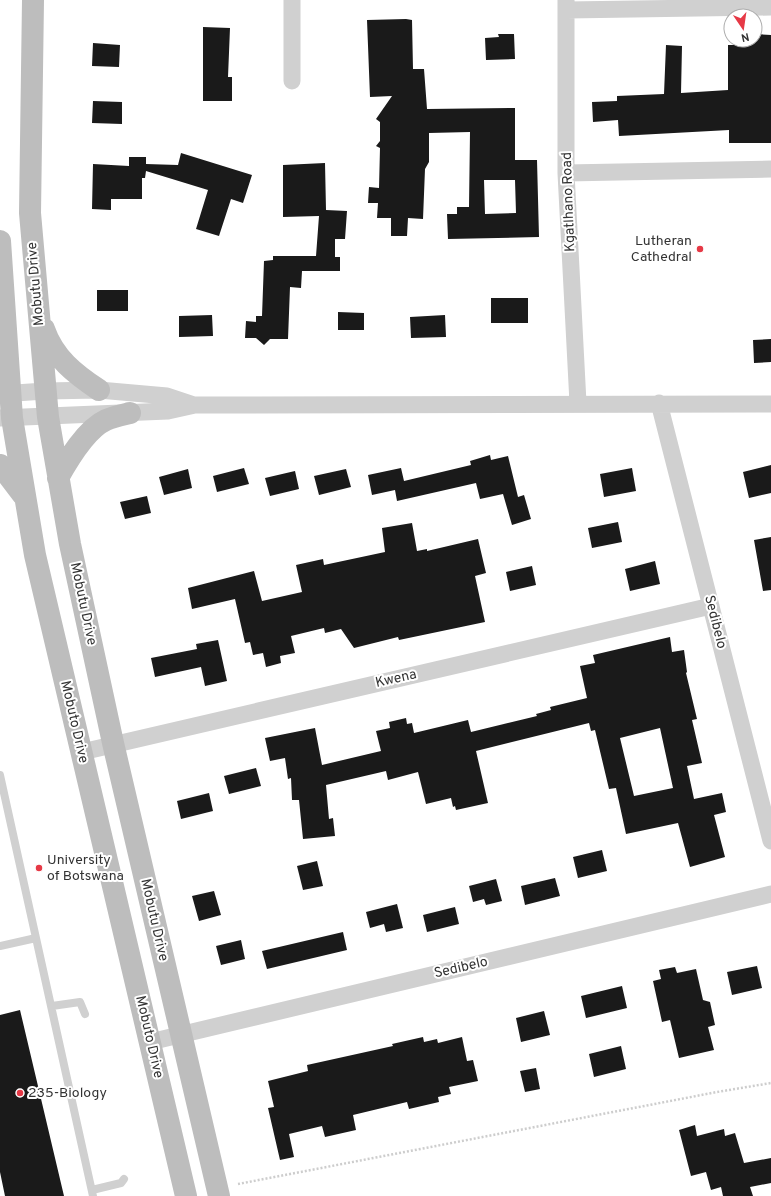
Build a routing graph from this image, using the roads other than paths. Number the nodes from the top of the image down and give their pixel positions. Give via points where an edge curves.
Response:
1 (33, 0) edge
2 (292, 0) edge
3 (567, 5) edge
4 (771, 7) edge
5 (292, 81) dead end
6 (771, 170) edge
7 (566, 173) junction
8 (0, 241) edge
9 (2, 305) edge
10 (38, 311) junction
11 (99, 390) junction
12 (45, 391) junction
13 (5, 393) edge
14 (578, 403) junction
15 (659, 403) junction
16 (771, 404) edge
17 (195, 405) junction
18 (130, 413) junction
19 (48, 417) junction
20 (6, 418) edge
21 (0, 465) edge
22 (58, 478) junction
23 (26, 499) junction
24 (711, 606) junction
25 (114, 744) junction
26 (82, 752) junction
27 (0, 775) edge
28 (771, 841) edge
29 (771, 894) edge
30 (36, 938) junction
31 (0, 946) edge
32 (52, 1006) junction
33 (85, 1014) dead end
34 (181, 1035) junction
35 (150, 1042) junction
36 (124, 1178) dead end
37 (219, 1192) edge
38 (92, 1193) edge
39 (186, 1196) edge

1 - 10 main road, Mobutu Drive via 30,213
2 - 5 street
3 - 4 street
3 - 7 street, Kgatlhano Road
6 - 7 street
7 - 14 street, Kgatlhano Road
8 - 9 main road, Mobuto Drive
9 - 13 main road, Mobuto Drive
10 - 11 main road via 57,356
10 - 12 main road, Mobutu Drive
11 - 12 street
11 - 17 street via 167,396
12 - 13 street
12 - 19 main road, Mobutu Drive
13 - 20 main road, Mobuto Drive
14 - 15 street
14 - 17 street
15 - 16 street
15 - 24 street, Sedibelo
17 - 18 street via 168,411
18 - 19 street
18 - 22 main road via 104,421 87,435 70,455
19 - 20 street
19 - 22 main road, Mobutu Drive
20 - 23 main road, Mobuto Drive
21 - 23 main road
22 - 25 main road, Mobutu Drive
23 - 26 main road, Mobuto Drive via 35,556
24 - 25 street, Kwena
24 - 28 street, Sedibelo
25 - 26 street, Kwena
25 - 34 main road, Mobutu Drive
26 - 35 main road, Mobuto Drive
27 - 30 lane
29 - 34 street, Sedibelo
30 - 31 lane
30 - 32 lane
32 - 33 lane via 80,1002
32 - 38 lane
34 - 35 street, Sedibelo
34 - 37 main road, Mobutu Drive
35 - 39 main road, Mobuto Drive
36 - 38 lane via 121,1183

